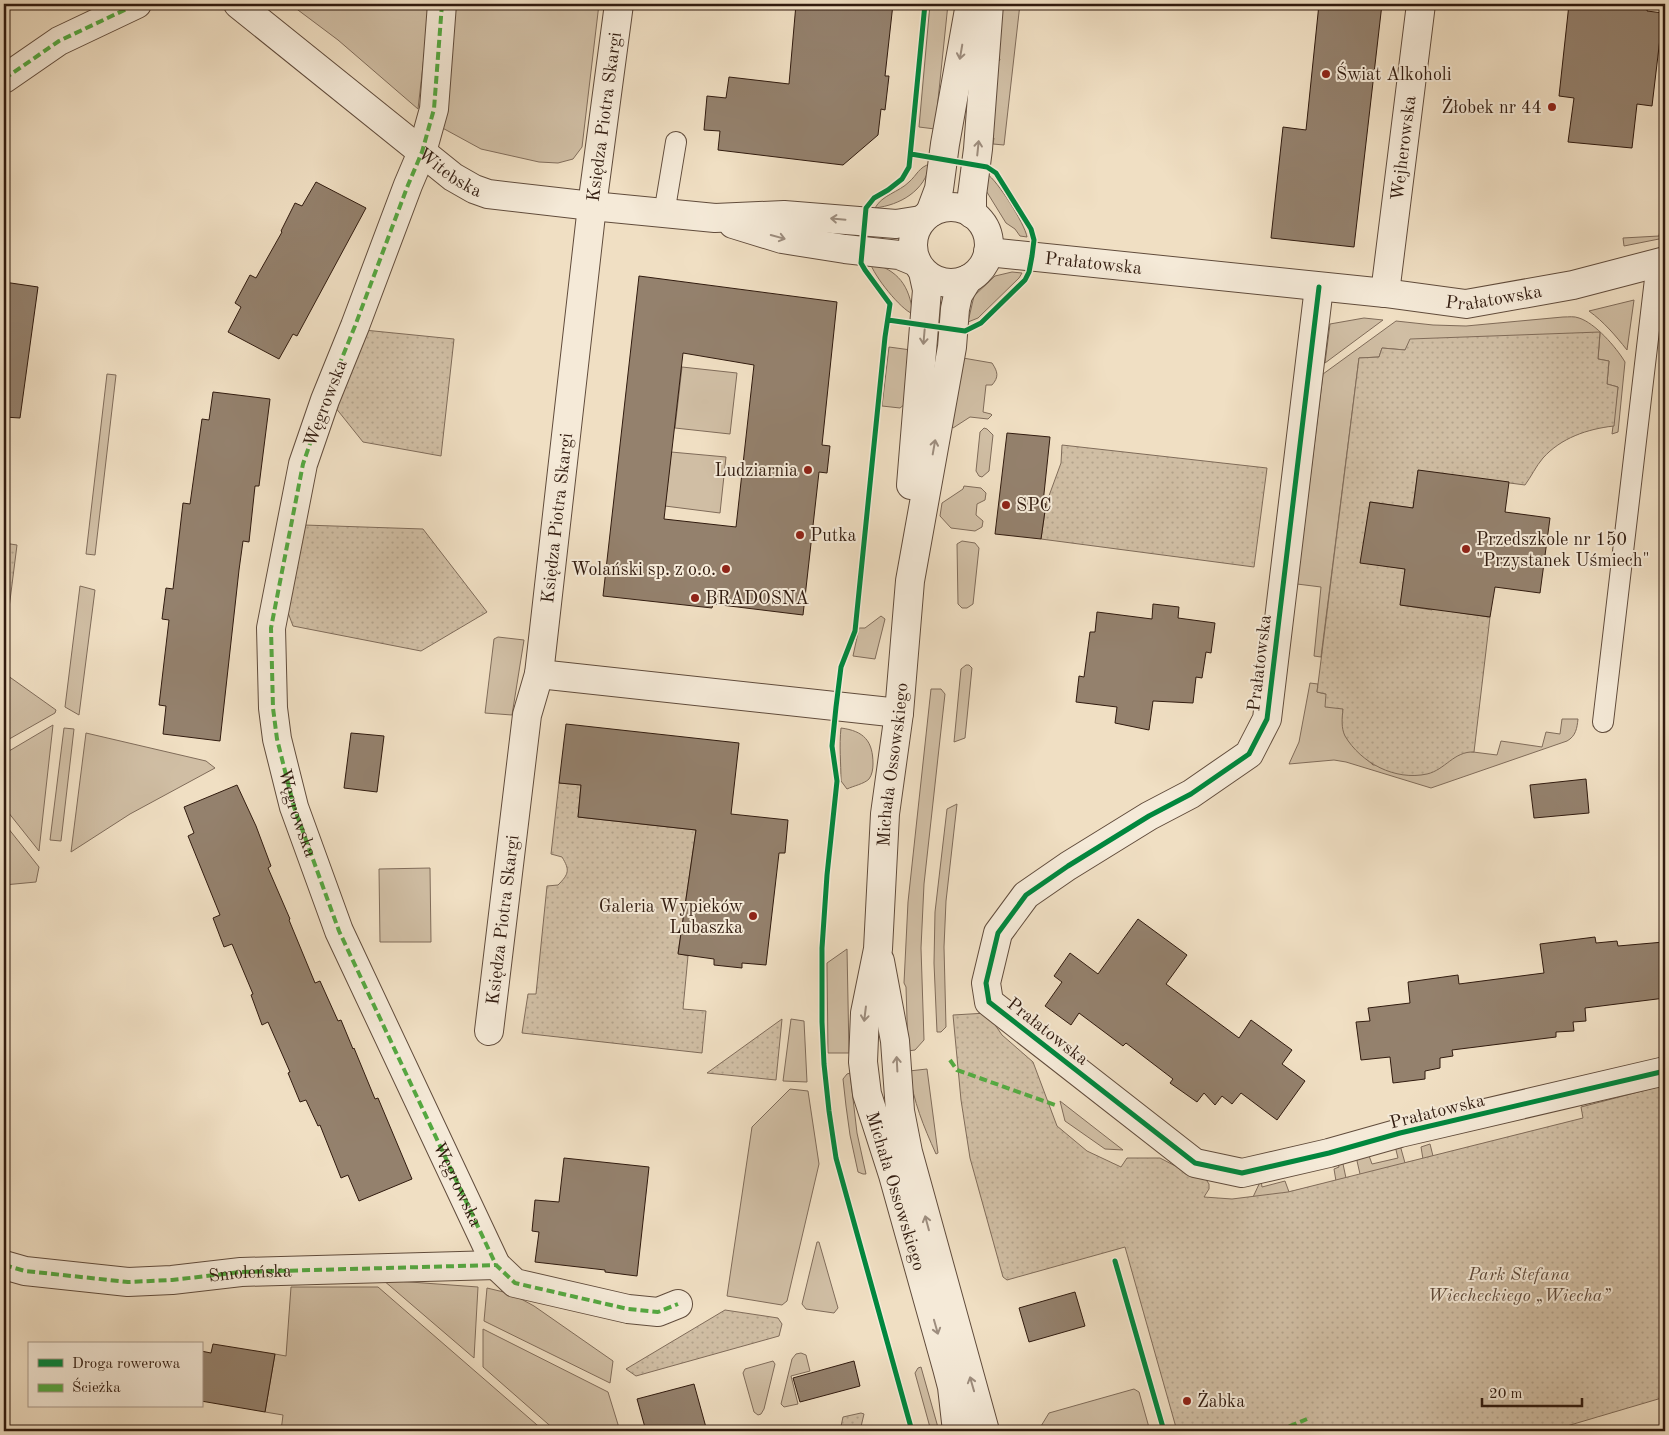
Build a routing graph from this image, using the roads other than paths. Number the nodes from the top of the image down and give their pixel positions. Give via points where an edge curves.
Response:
1 (137, 4) edge
2 (238, 4) edge
3 (442, 4) edge
4 (619, 4) edge
5 (970, 4) edge
6 (989, 4) edge
7 (1421, 4) edge
8 (4, 79) edge
9 (676, 142) dead end
10 (422, 152) junction
11 (592, 206) junction
12 (664, 214) junction
13 (972, 214) junction
14 (926, 217) junction
15 (715, 218) junction
16 (988, 252) junction
17 (1661, 261) edge
18 (920, 267) junction
19 (968, 279) junction
20 (1319, 287) junction
21 (1385, 293) junction
22 (910, 581) junction
23 (539, 674) junction
24 (899, 713) junction
25 (1603, 722) dead end
26 (878, 949) junction
27 (488, 1031) dead end
28 (1665, 1071) edge
29 (496, 1264) junction
30 (4, 1265) edge
31 (678, 1304) dead end
32 (957, 1431) edge
33 (985, 1431) edge

1 - 8 street via 59,41
2 - 10 street, Witebska
3 - 10 street, Węgrowska via 434,109
4 - 11 street, Księdza Piotra Skargi
5 -> 14 street via 940,189
13 -> 6 street
7 - 21 street, Wejherowska
9 - 12 lane
10 - 11 street, Witebska via 453,177 488,194
10 - 29 street, Węgrowska via 303,464 271,628 273,708 277,739 294,807 338,931
11 - 12 street, Witebska
11 - 23 street, Księdza Piotra Skargi
12 - 15 street, Witebska
13 - 14 street via 959,208 944,208
13 - 16 street via 979,219 987,234
14 -> 15 street, Witebska via 896,224 784,215
14 - 18 street via 913,236 913,253
15 -> 18 street, Witebska via 782,239 899,255
16 - 19 street via 984,265
16 - 20 street, Prałatowska
17 - 21 street, Prałatowska via 1573,285 1466,304
17 - 25 lane
18 - 19 street via 939,282
18 -> 22 street, Michała Ossowskiego via 927,290 906,548
22 -> 19 street, Michała Ossowskiego via 952,347 954,309
20 - 21 street, Prałatowska
20 - 28 street, Prałatowska via 1267,718 1249,754 1191,794 1141,821 1026,895 998,933 986,983 988,1002 1195,1163 1242,1173
22 - 24 street, Michała Ossowskiego
23 - 24 street
23 - 27 street, Księdza Piotra Skargi via 527,714
24 - 26 street, Michała Ossowskiego via 885,814
26 -> 32 street, Michała Ossowskiego via 865,1013 864,1082 894,1175 947,1368
33 -> 26 street, Michała Ossowskiego via 908,1152 900,1111 896,1041
29 - 30 street, Smoleńska via 241,1272 128,1282 25,1271
29 - 31 street, Węgrowska via 514,1283 628,1309 658,1312

